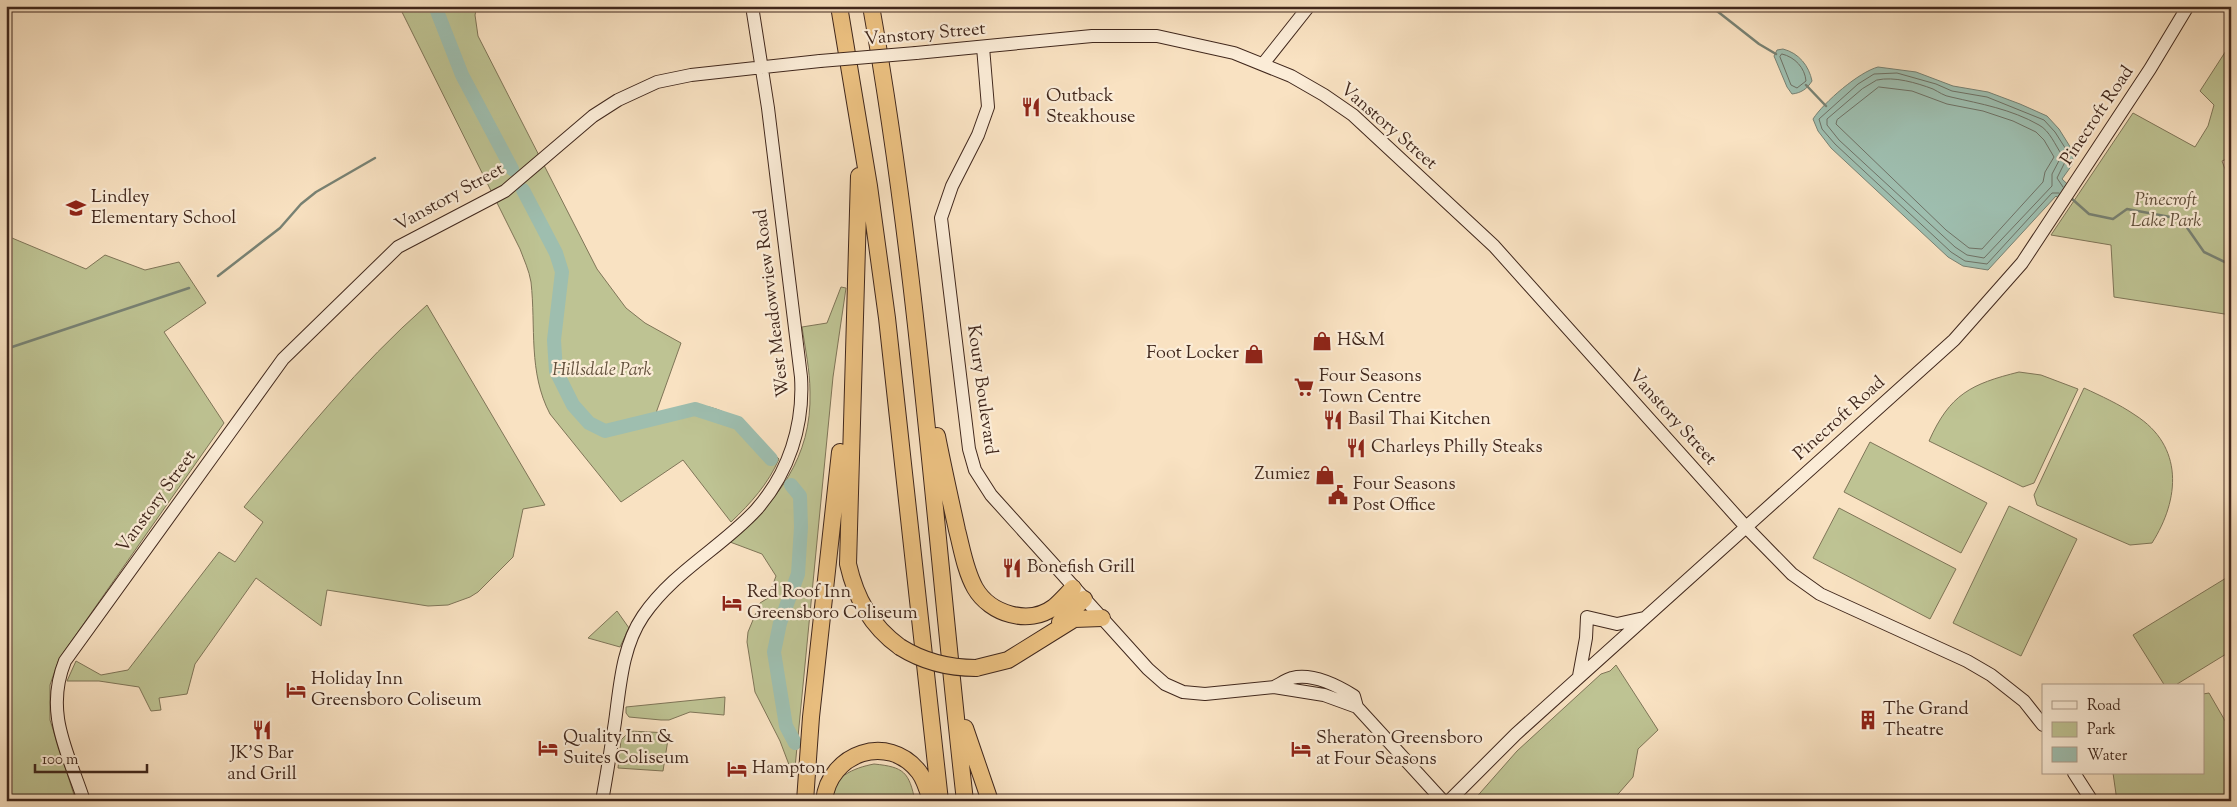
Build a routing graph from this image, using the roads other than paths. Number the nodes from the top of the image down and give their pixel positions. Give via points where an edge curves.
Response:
1 (752, 6) edge
2 (840, 6) edge
3 (871, 6) edge
4 (1308, 6) edge
5 (2188, 6) edge
6 (983, 48) junction
7 (1263, 64) junction
8 (762, 66) junction
9 (860, 134) junction
10 (855, 316) junction
11 (916, 330) junction
12 (1746, 527) junction
13 (1079, 594) junction
14 (1102, 618) junction
15 (1645, 618) junction
16 (1048, 635) junction
17 (950, 667) junction
18 (1579, 676) junction
19 (2042, 724) edge
20 (2075, 774) edge
21 (84, 801) edge
22 (602, 801) edge
23 (805, 801) edge
24 (824, 801) edge
25 (930, 801) edge
26 (940, 801) edge
27 (965, 801) edge
28 (990, 801) edge
29 (1444, 801) edge
30 (1449, 801) edge
31 (2092, 801) edge

1 - 8 street, West Meadowview Road
2 - 9 highway
3 - 11 highway via 884,80
4 - 7 street
5 - 12 street, Pinecroft Road via 2013,274 1954,340
6 - 7 street, Vanstory Street via 1092,36 1140,35 1206,45
6 - 8 street, Vanstory Street, bridge
6 - 13 street, Koury Boulevard via 988,107 941,218 969,448 975,470 990,495
7 - 12 street, Vanstory Street via 1291,76 1352,115 1494,246
8 - 21 street, Vanstory Street via 657,82 618,100 573,131 505,191 398,247 283,359 65,661 56,692 56,713
8 - 22 street, West Meadowview Road via 802,377 800,419 788,460 777,483 756,510 673,581 639,623 622,670
9 - 10 highway
9 - 26 highway via 886,318
10 - 16 highway, bridge via 848,564 852,585 867,615 888,638 922,659 976,668 1024,653
10 - 23 highway via 811,717
11 - 13 highway via 957,530 976,589 999,611 1022,616 1033,616
11 - 17 highway
12 - 15 street, Pinecroft Road
12 - 19 street, Vanstory Street via 1792,574 1820,594 1991,675 2024,701
13 - 14 street, Koury Boulevard
13 - 16 highway
14 - 16 highway via 1074,619
14 - 29 street, Koury Boulevard via 1148,669 1165,684 1183,692 1205,694 1274,687 1324,695 1357,707
15 - 18 street, Pinecroft Road
15 - 18 street via 1617,624 1587,617
17 - 27 highway
17 - 28 highway via 966,735
18 - 30 street, Pinecroft Road
20 - 31 street
24 - 25 highway via 826,789 840,766 862,752 874,750 898,755 909,762 920,773

